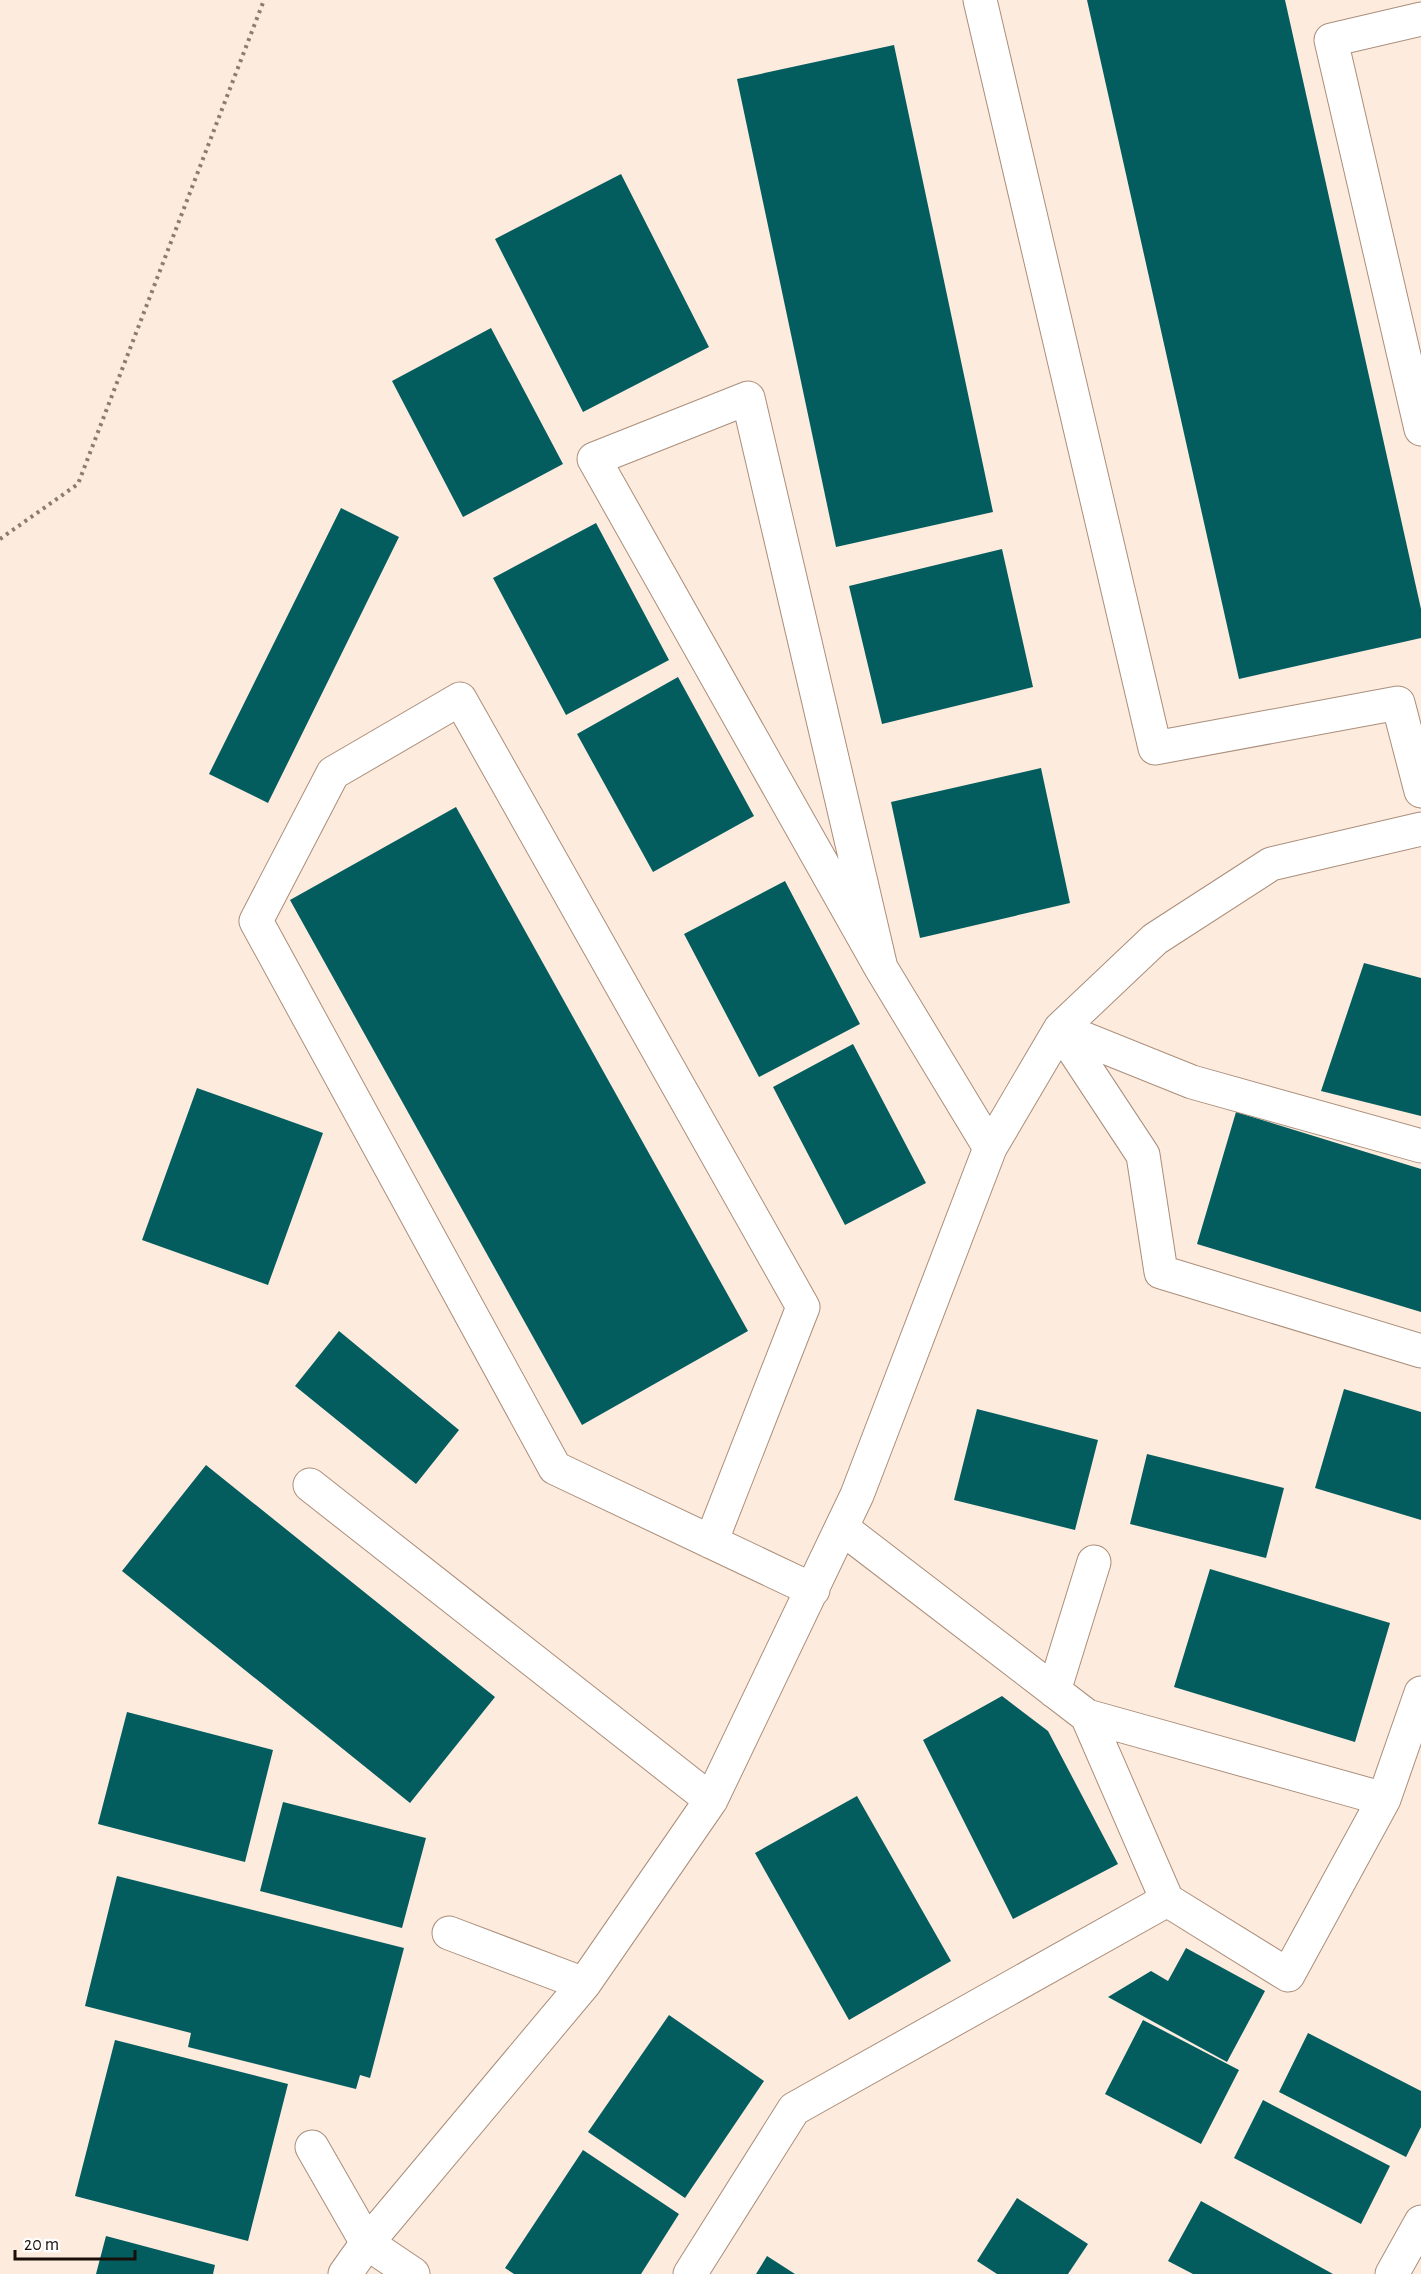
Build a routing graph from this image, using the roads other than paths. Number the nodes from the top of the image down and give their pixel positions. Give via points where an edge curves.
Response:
1 (980, 0) edge
2 (1421, 19) edge
3 (1421, 429) edge
4 (1421, 791) edge
5 (1421, 829) edge
6 (881, 968) junction
7 (1060, 1029) junction
8 (1421, 1146) edge
9 (990, 1148) junction
10 (1421, 1351) edge
11 (310, 1485) dead end
12 (842, 1528) junction
13 (711, 1542) junction
14 (1094, 1562) dead end
15 (813, 1590) junction
16 (1054, 1691) junction
17 (1421, 1693) edge
18 (1087, 1716) junction
19 (1384, 1799) junction
20 (711, 1800) junction
21 (1167, 1900) junction
22 (449, 1933) dead end
23 (584, 1984) junction
24 (312, 2147) dead end
25 (1421, 2222) edge
26 (367, 2243) junction
27 (345, 2274) edge
28 (413, 2274) edge
29 (690, 2274) edge
30 (1392, 2274) edge

1 - 4 street via 1155,748 1398,703
2 - 3 street via 1331,40
5 - 7 street via 1271,864 1155,939
6 - 6 street via 594,459 748,398 857,863
6 - 9 street
7 - 8 street via 1192,1082
7 - 9 street
7 - 10 street via 1143,1155 1161,1272
9 - 12 street
11 - 20 street
12 - 15 street
12 - 16 street
13 - 13 street via 555,1468 256,921 333,773 460,699 802,1307
13 - 15 street
14 - 16 street
15 - 20 street
16 - 18 street
17 - 19 street
18 - 19 street
18 - 21 street
19 - 21 street via 1288,1975
20 - 23 street
21 - 29 street via 794,2109
22 - 23 street
23 - 26 street
24 - 26 street
25 - 30 street
26 - 27 street
26 - 28 street

